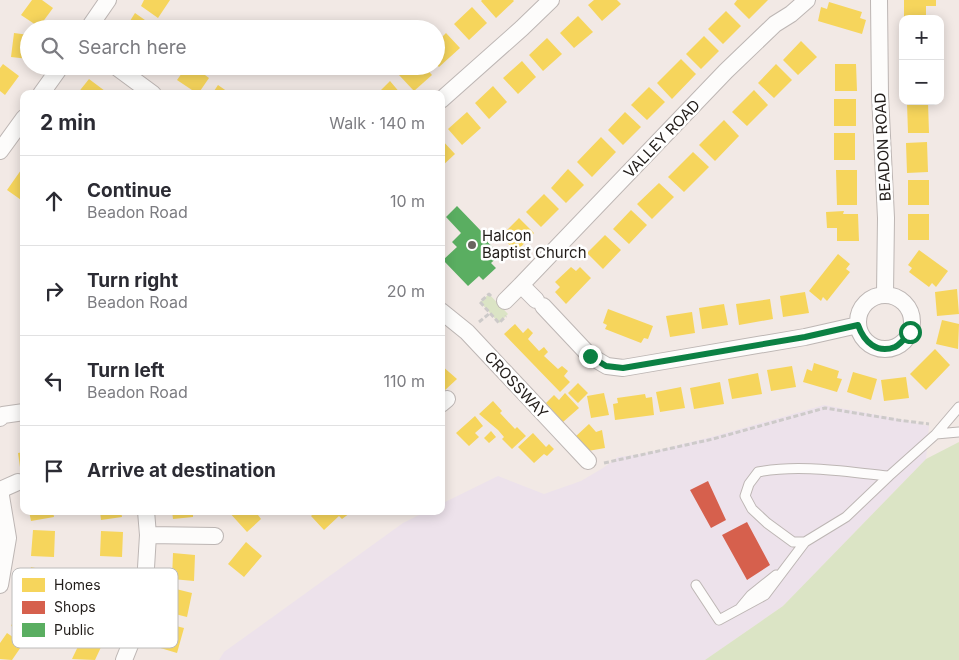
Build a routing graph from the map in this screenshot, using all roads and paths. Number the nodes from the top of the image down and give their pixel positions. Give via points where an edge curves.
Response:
1 (108, 0) edge
2 (551, 0) edge
3 (807, 0) edge
4 (879, 0) edge
5 (94, 20) edge
6 (55, 75) edge
7 (127, 75) edge
8 (44, 90) edge
9 (148, 90) edge
10 (445, 96) edge
11 (20, 124) edge
12 (0, 151) edge
13 (521, 285) junction
14 (885, 294) junction
15 (505, 301) dead end
16 (445, 314) edge
17 (858, 325) junction
18 (959, 407) edge
19 (20, 413) edge
20 (0, 418) edge
21 (936, 420) dead end
22 (959, 432) edge
23 (936, 434) junction
24 (588, 461) joint
25 (889, 476) junction
26 (18, 482) dead end
27 (0, 490) edge
28 (146, 515) edge
29 (148, 535) junction
30 (214, 536) dead end
31 (805, 542) junction
32 (146, 568) edge
33 (696, 585) dead end
34 (0, 586) edge
35 (129, 648) edge
36 (124, 660) edge

1 - 5 street
2 - 10 street
3 - 13 street, VALLEY ROAD via 775,24 726,71
4 - 14 street, BEADON ROAD via 886,218
6 - 8 street
7 - 9 street
11 - 12 street
13 - 15 street, VALLEY ROAD
13 - 17 street via 590,356 606,366 623,368
14 - 17 street via 874,297 863,306
14 - 17 street via 899,298 906,305 912,320 910,332 897,346 885,349 871,345 862,336
16 - 24 street, CROSSWAY via 467,332
18 - 23 lane
19 - 20 street
21 - 24 path via 927,424 824,408 704,441 603,464
22 - 23 lane
23 - 25 lane
25 - 31 lane via 846,517
25 - 31 lane via 791,469 758,472 745,496 752,509 793,542
26 - 27 street
27 - 34 street via 8,538
28 - 29 street
29 - 30 street
29 - 32 street
31 - 33 lane via 765,595 719,620
35 - 36 street

